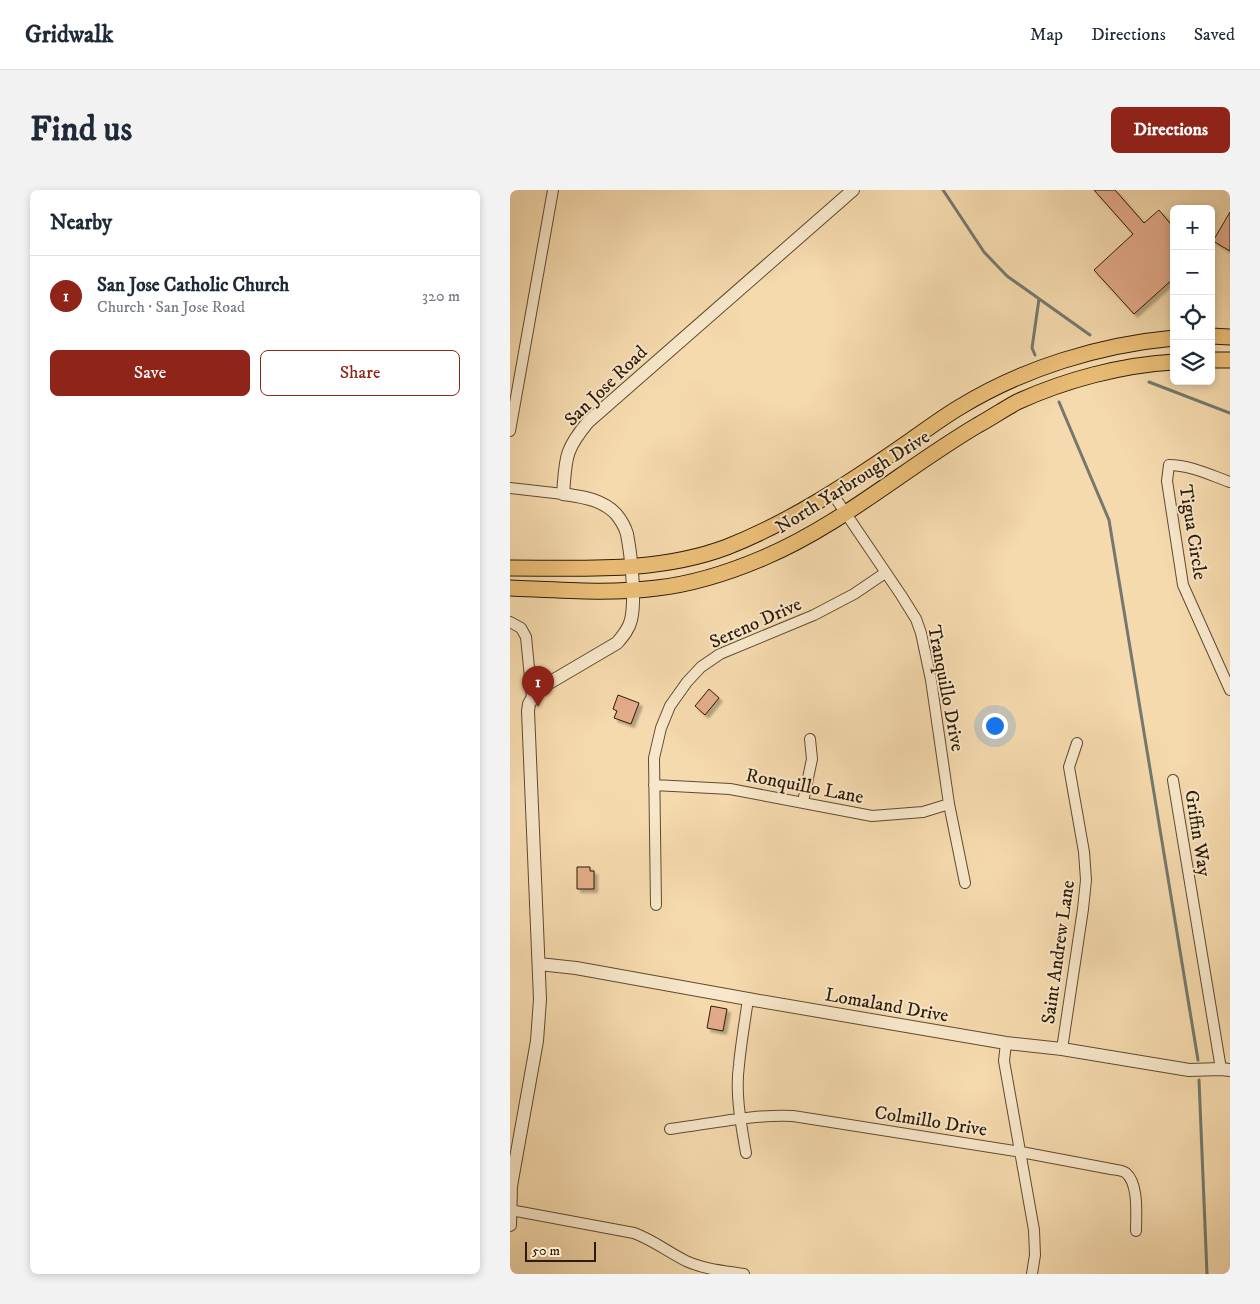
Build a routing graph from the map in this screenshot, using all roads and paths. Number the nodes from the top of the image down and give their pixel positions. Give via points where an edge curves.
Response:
1 (553, 190) edge
2 (853, 190) edge
3 (1215, 336) edge
4 (1230, 337) edge
5 (1170, 338) edge
6 (1215, 360) edge
7 (1230, 360) edge
8 (1170, 362) edge
9 (1018, 377) junction
10 (1026, 399) junction
11 (510, 431) edge
12 (1230, 482) edge
13 (510, 488) edge
14 (563, 494) junction
15 (832, 494) junction
16 (846, 512) junction
17 (631, 567) junction
18 (510, 568) edge
19 (885, 573) junction
20 (510, 588) edge
21 (632, 590) junction
22 (510, 622) edge
23 (1230, 690) edge
24 (532, 698) junction
25 (810, 740) dead end
26 (1077, 743) dead end
27 (1172, 780) dead end
28 (654, 785) junction
29 (803, 802) junction
30 (949, 804) junction
31 (964, 883) dead end
32 (656, 905) dead end
33 (539, 964) junction
34 (748, 999) junction
35 (1006, 1043) junction
36 (1062, 1048) junction
37 (1225, 1069) edge
38 (740, 1120) junction
39 (670, 1129) dead end
40 (1021, 1152) junction
41 (746, 1153) dead end
42 (510, 1210) edge
43 (510, 1225) edge
44 (1136, 1231) dead end
45 (699, 1270) edge
46 (744, 1274) edge
47 (1032, 1274) edge

1 - 11 street
2 - 14 street, San Jose Road via 588,422 566,457
3 - 4 main road
5 - 9 main road, North Yarbrough Drive via 1076,356
6 - 7 main road
8 - 10 main road, North Yarbrough Drive via 1089,376
9 - 10 main road
9 - 15 main road, North Yarbrough Drive via 960,407
10 - 16 main road, North Yarbrough Drive via 961,435
12 - 23 street, Tigua Circle via 1197,469 1169,465 1167,481 1183,585
13 - 14 street
14 - 17 street via 599,502 616,514 627,534
15 - 16 street, Tranquillo Drive
15 - 17 main road, North Yarbrough Drive via 798,514 726,547 696,557
16 - 19 street, Tranquillo Drive
16 - 21 main road, North Yarbrough Drive via 798,541 729,571 659,588
17 - 18 main road, North Yarbrough Drive
17 - 21 street
19 - 28 street, Sereno Drive via 814,615 737,646 701,667 670,706 661,728 654,758
19 - 30 street, Tranquillo Drive via 916,619 921,633
20 - 21 main road, North Yarbrough Drive
21 - 24 street via 631,622 618,643 544,685
22 - 24 street via 521,628 526,637
24 - 33 street via 528,711
25 - 29 street via 812,759
26 - 36 street, Saint Andrew Lane via 1069,767 1086,880
27 - 37 street, Griffin Way
28 - 29 street, Ronquillo Lane via 730,788
28 - 32 street, Sereno Drive
29 - 30 street, Ronquillo Lane via 872,816 923,812
30 - 31 street, Tranquillo Drive
33 - 34 street, Lomaland Drive
33 - 42 street via 537,1042 514,1164
34 - 35 street, Lomaland Drive
34 - 38 street via 738,1065
35 - 36 street, Lomaland Drive
35 - 40 street via 1004,1061
36 - 37 street, Lomaland Drive via 1189,1070
38 - 39 street, Colmillo Drive
38 - 40 street, Colmillo Drive via 793,1116
38 - 41 street
40 - 44 street, Colmillo Drive via 1124,1172 1134,1187
40 - 47 street via 1034,1230
42 - 43 street
42 - 45 street via 634,1232
45 - 46 street

